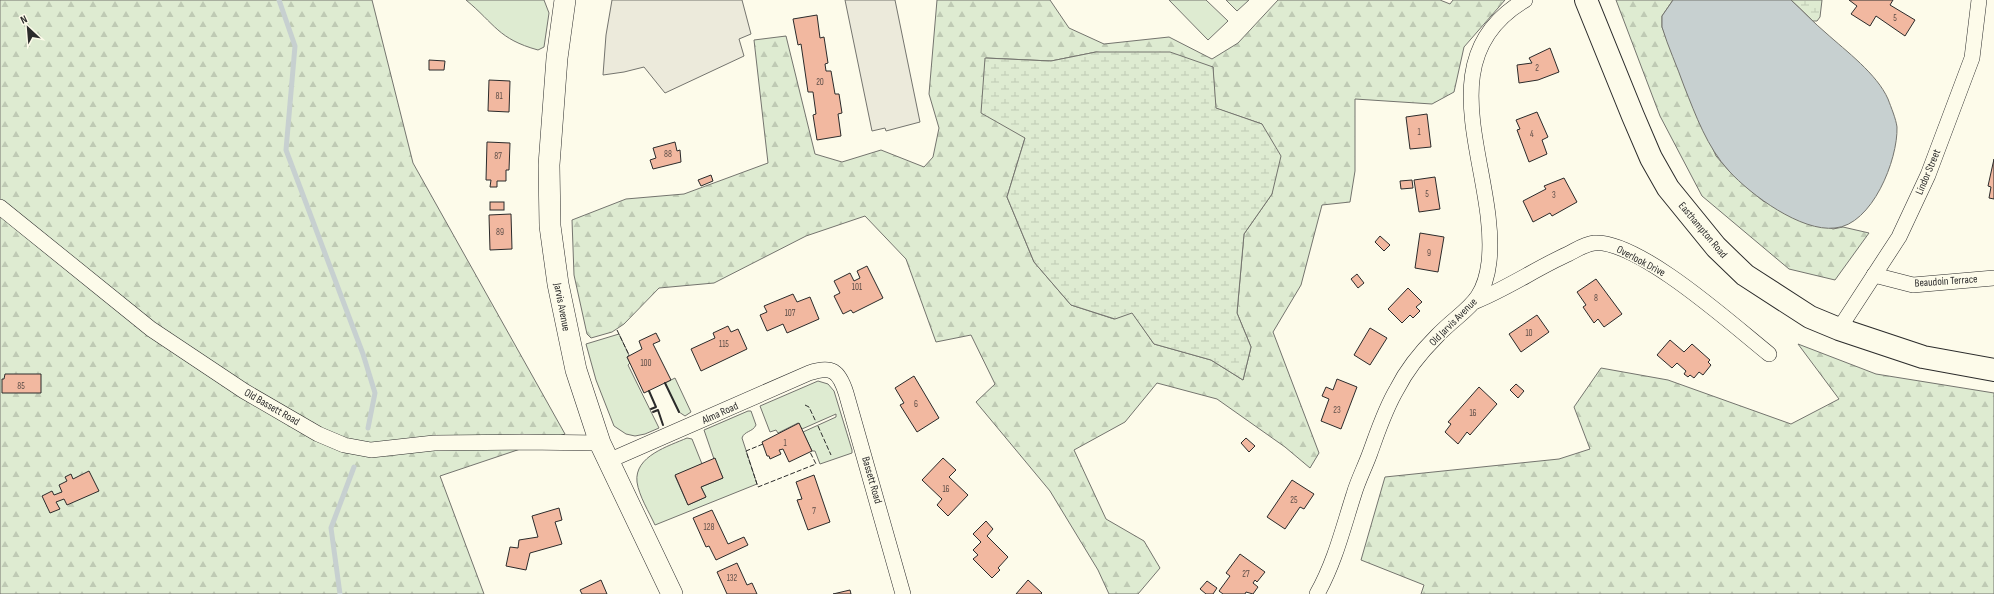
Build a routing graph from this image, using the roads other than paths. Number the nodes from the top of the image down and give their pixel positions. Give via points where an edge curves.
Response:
1 (565, 0) edge
2 (1525, 0) edge
3 (1586, 0) edge
4 (1979, 0) edge
5 (0, 208) edge
6 (1874, 275) junction
7 (1994, 278) edge
8 (1476, 301) junction
9 (1839, 329) junction
10 (1769, 354) dead end
11 (1994, 370) edge
12 (832, 371) joint
13 (604, 452) junction
14 (672, 594) edge
15 (903, 594) edge
16 (1317, 594) edge

1 - 13 street, Jarvis Avenue via 557,58 550,150 550,226 554,262 576,370
2 - 8 street, Old Jarvis Avenue via 1507,11 1492,27 1481,45 1473,68 1472,112 1490,249 1484,286
3 - 9 main road, Easthampton Road via 1651,158 1673,194 1716,247 1744,275 1810,317
4 - 6 street, Lindor Street via 1972,58 1928,175 1899,237
5 - 13 street, Old Bassett Road via 151,329 244,391 318,434 344,446 371,450 434,443 523,442
6 - 7 street, Beaudoin Terrace via 1913,285
6 - 9 street, Lindor Street
8 - 10 street, Overlook Drive via 1585,246 1594,243 1614,246 1635,255 1673,278
8 - 16 street, Old Jarvis Avenue via 1438,335 1397,388 1379,426 1354,493 1336,554
9 - 11 main road, Easthampton Road via 1923,357
12 - 13 street, Alma Road via 824,369 809,374
12 - 15 street, Bassett Road via 839,377 846,393
13 - 14 street, Jarvis Avenue

